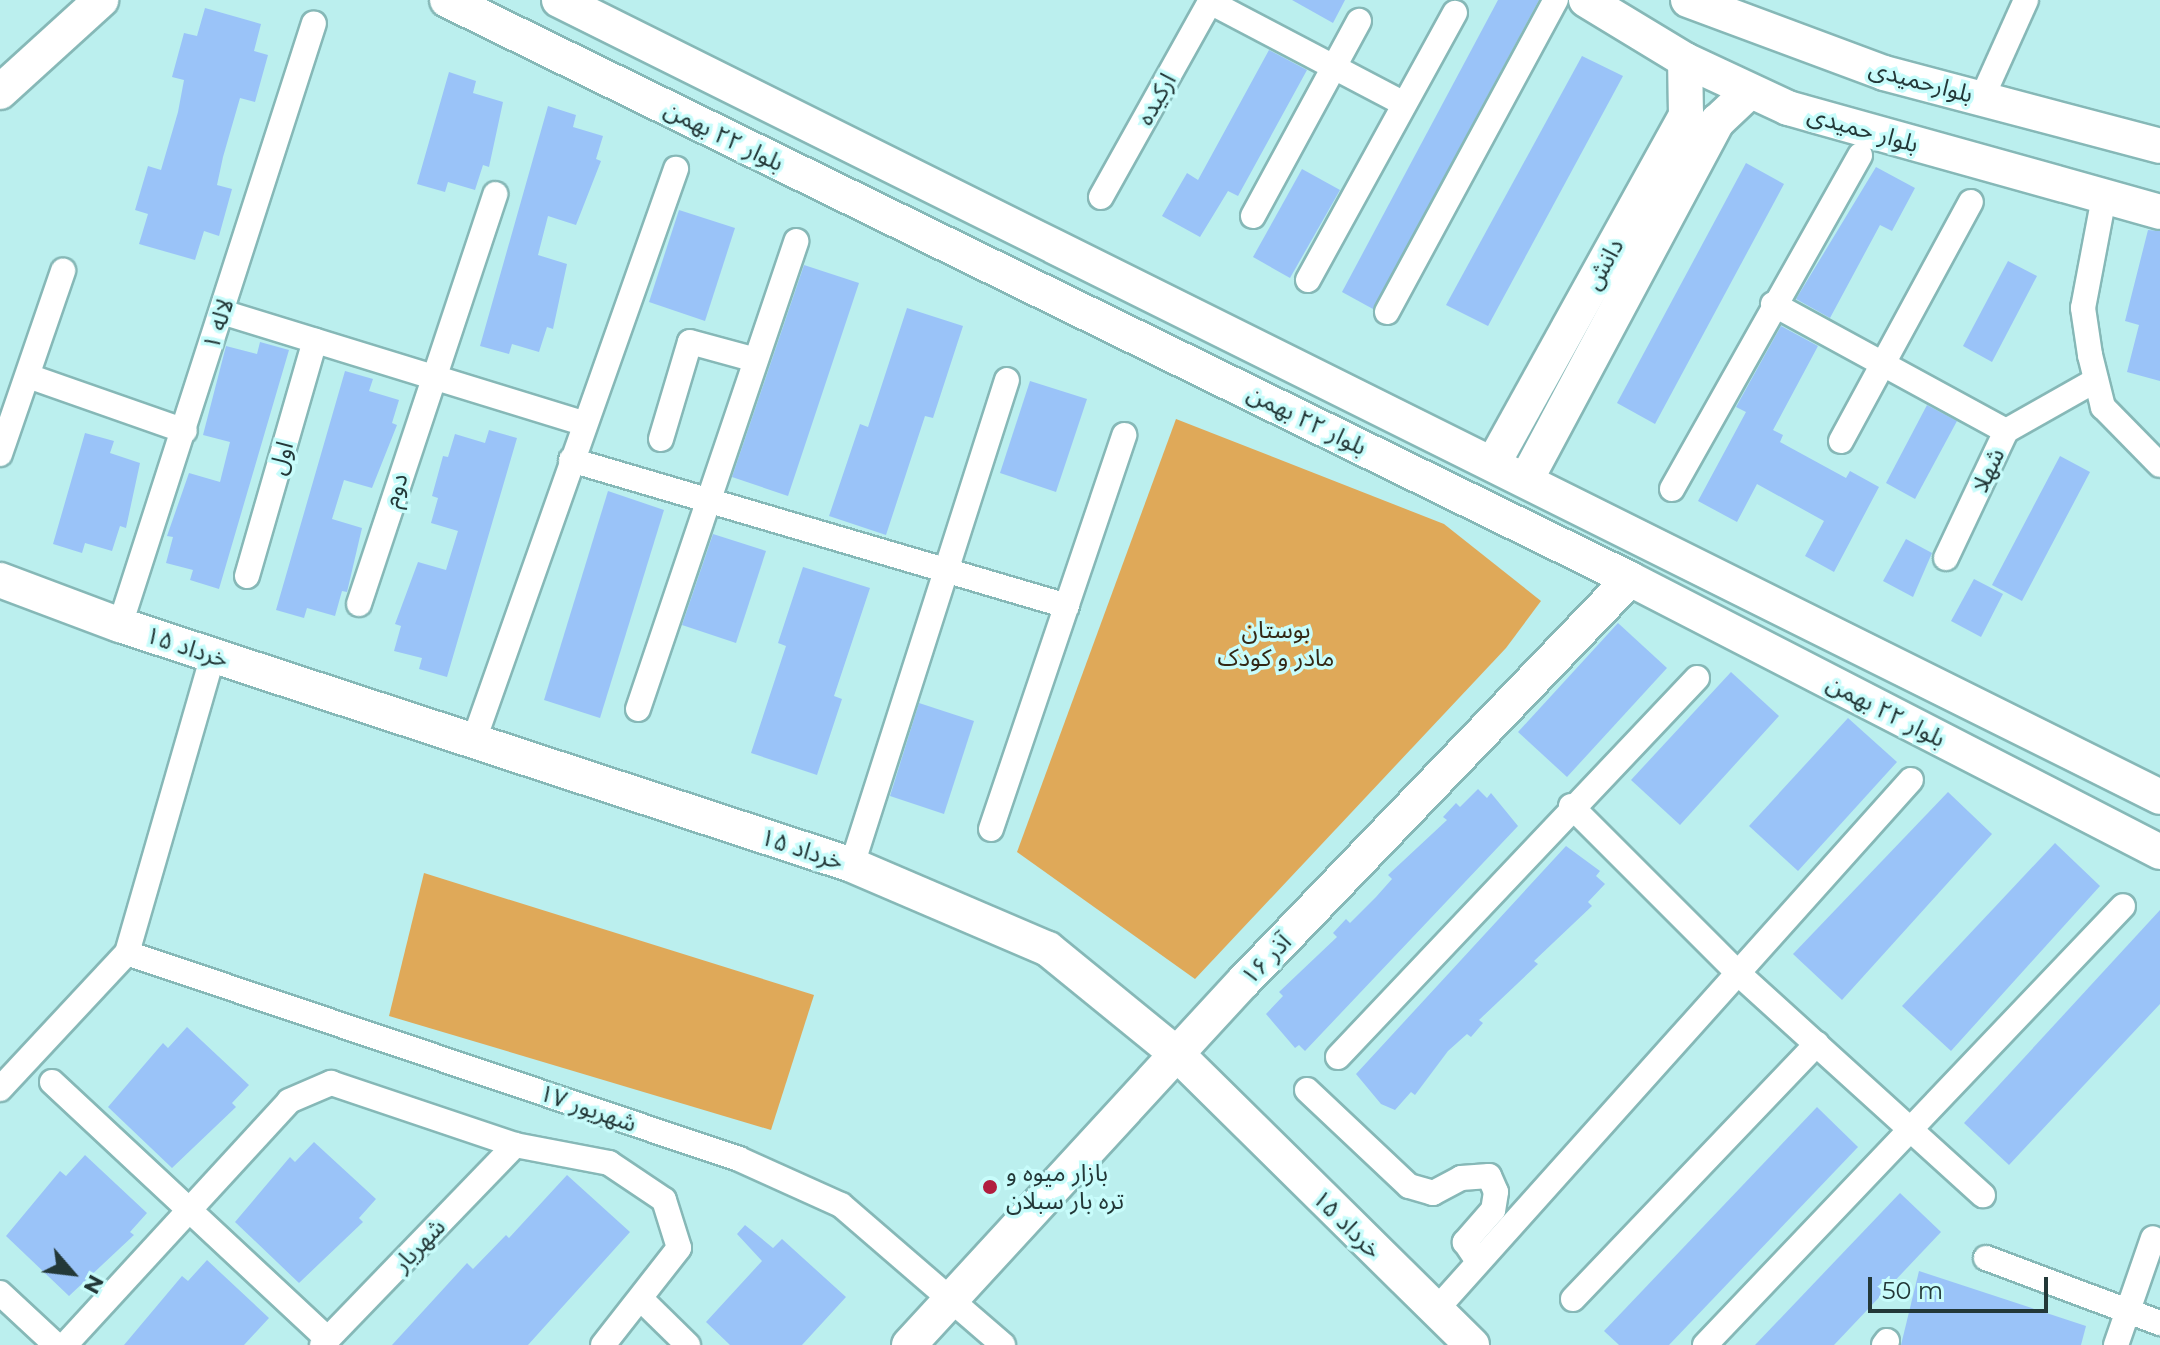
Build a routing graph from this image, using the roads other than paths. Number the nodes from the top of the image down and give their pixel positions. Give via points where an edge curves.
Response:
1 (101, 0) edge
2 (447, 0) edge
3 (559, 0) edge
4 (1556, 0) edge
5 (1586, 0) edge
6 (1688, 0) edge
7 (2026, 0) edge
8 (1210, 1) edge
9 (1455, 13) dead end
10 (1359, 21) dead end
11 (314, 23) dead end
12 (1685, 60) junction
13 (1335, 67) junction
14 (1750, 91) junction
15 (0, 92) edge
16 (1982, 98) junction
17 (1404, 104) junction
18 (2160, 146) edge
19 (1860, 155) dead end
20 (676, 169) dead end
21 (495, 194) dead end
22 (1101, 197) dead end
23 (2104, 197) junction
24 (967, 202) junction
25 (1971, 202) dead end
26 (2160, 212) edge
27 (1253, 216) dead end
28 (796, 241) dead end
29 (946, 244) junction
30 (63, 271) dead end
31 (1308, 280) dead end
32 (1773, 304) junction
33 (222, 312) junction
34 (1387, 312) dead end
35 (315, 341) junction
36 (756, 360) junction
37 (1883, 364) junction
38 (28, 376) junction
39 (432, 376) junction
40 (1007, 380) dead end
41 (2096, 380) junction
42 (583, 423) junction
43 (185, 431) junction
44 (2006, 431) junction
45 (1124, 435) dead end
46 (661, 439) dead end
47 (1841, 441) dead end
48 (0, 454) edge
49 (571, 460) junction
50 (1494, 462) junction
51 (2160, 465) edge
52 (1527, 478) junction
53 (1672, 489) dead end
54 (708, 499) junction
55 (1946, 558) dead end
56 (944, 569) junction
57 (247, 576) dead end
58 (1630, 579) junction
59 (0, 580) edge
60 (359, 604) dead end
61 (1067, 606) junction
62 (120, 625) junction
63 (1845, 639) junction
64 (213, 656) junction
65 (1697, 678) dead end
66 (1825, 679) junction
67 (638, 709) dead end
68 (474, 740) junction
69 (1911, 780) dead end
70 (2160, 797) edge
71 (1571, 806) junction
72 (991, 829) dead end
73 (2160, 852) edge
74 (852, 865) junction
75 (2123, 906) dead end
76 (127, 953) junction
77 (1740, 975) junction
78 (1817, 1044) junction
79 (1178, 1055) junction
80 (1338, 1057) dead end
81 (52, 1082) dead end
82 (0, 1089) edge
83 (1307, 1090) dead end
84 (1910, 1127) junction
85 (515, 1145) junction
86 (1983, 1195) dead end
87 (189, 1210) junction
88 (2153, 1238) dead end
89 (1986, 1258) dead end
90 (1477, 1260) junction
91 (0, 1293) edge
92 (953, 1297) junction
93 (1573, 1299) dead end
94 (643, 1301) junction
95 (1435, 1311) junction
96 (2127, 1311) junction
97 (2160, 1323) edge
98 (325, 1342) edge
99 (56, 1345) edge
100 (65, 1345) edge
101 (603, 1345) edge
102 (688, 1345) edge
103 (909, 1345) edge
104 (1003, 1345) edge
105 (1472, 1345) edge
106 (1705, 1345) edge
107 (2116, 1345) edge

1 - 15 main road
2 - 29 main road, بلوار ۲۲ بهمن
3 - 24 main road, بلوار ۲۲ بهمن
4 - 34 street
5 - 12 main road, بلوار حمیدی
6 - 16 main road, بلوارحمیدی via 1884,73
7 - 16 street
8 - 13 street
8 - 22 street, ارکیده
9 - 17 street
10 - 13 street
11 - 33 street, لاله ۱
12 - 14 main road, بلوار حمیدی
12 - 50 main road, دانش via 1686,115
13 - 17 street
13 - 27 street
14 - 23 main road, بلوار حمیدی via 1788,108
14 - 52 main road, دانش via 1718,121
16 - 18 main road, بلوارحمیدی
17 - 31 street
19 - 32 street
20 - 42 street
21 - 39 street, دوم
23 - 26 main road, بلوار حمیدی
23 - 41 street via 2083,308
24 - 29 main road
24 - 50 main road, بلوار ۲۲ بهمن
25 - 37 street
28 - 36 street
29 - 58 main road, بلوار ۲۲ بهمن
30 - 38 street
32 - 37 street
32 - 53 street
33 - 35 street
33 - 43 street, لاله ۱
35 - 39 street
35 - 57 street, اول
36 - 46 street via 690,342
36 - 54 street
37 - 44 street
37 - 47 street
38 - 43 street
38 - 48 street
39 - 42 street
39 - 60 street, دوم
40 - 56 street
41 - 44 street, شهلا
41 - 51 street via 2103,407
42 - 49 street
43 - 62 street, لاله ۱
44 - 55 street, شهلا
45 - 61 street
49 - 54 street
49 - 68 street
50 - 52 main road, بلوار ۲۲ بهمن
52 - 63 main road, بلوار ۲۲ بهمن
54 - 56 street
54 - 67 street
56 - 61 street
56 - 74 street
58 - 66 main road, بلوار ۲۲ بهمن
58 - 79 main road, ۱۶ آذر
59 - 62 main road, ۱۵ خرداد
61 - 72 street
62 - 64 main road, ۱۵ خرداد
63 - 66 main road
63 - 70 main road, بلوار ۲۲ بهمن
64 - 68 main road, ۱۵ خرداد
64 - 76 street
65 - 71 street
66 - 73 main road, بلوار ۲۲ بهمن
68 - 74 main road, ۱۵ خرداد
69 - 77 street
71 - 77 street
71 - 80 street
74 - 79 main road, ۱۵ خرداد via 1048,949
75 - 84 street via 1944,1098
76 - 82 street
76 - 92 street, ۱۷ شهریور via 739,1159 841,1205
77 - 78 street
77 - 90 street
78 - 84 street
78 - 93 street
79 - 92 main road, ۱۶ آذر
79 - 95 main road, ۱۵ خرداد
81 - 87 street
83 - 90 street via 1409,1186 1433,1193 1461,1178 1489,1176 1496,1192 1493,1210 1465,1242
84 - 86 street
84 - 106 street
85 - 87 street via 331,1083 289,1101
85 - 94 street via 609,1163 664,1200 679,1248
85 - 98 street, شهریار
87 - 98 street
87 - 100 street
88 - 96 street
89 - 96 street
90 - 95 street
91 - 99 street
92 - 103 main road, ۱۶ آذر
92 - 104 street, ۱۷ شهریور
94 - 101 street
94 - 102 street
95 - 105 main road, ۱۵ خرداد
96 - 97 street
96 - 107 street

